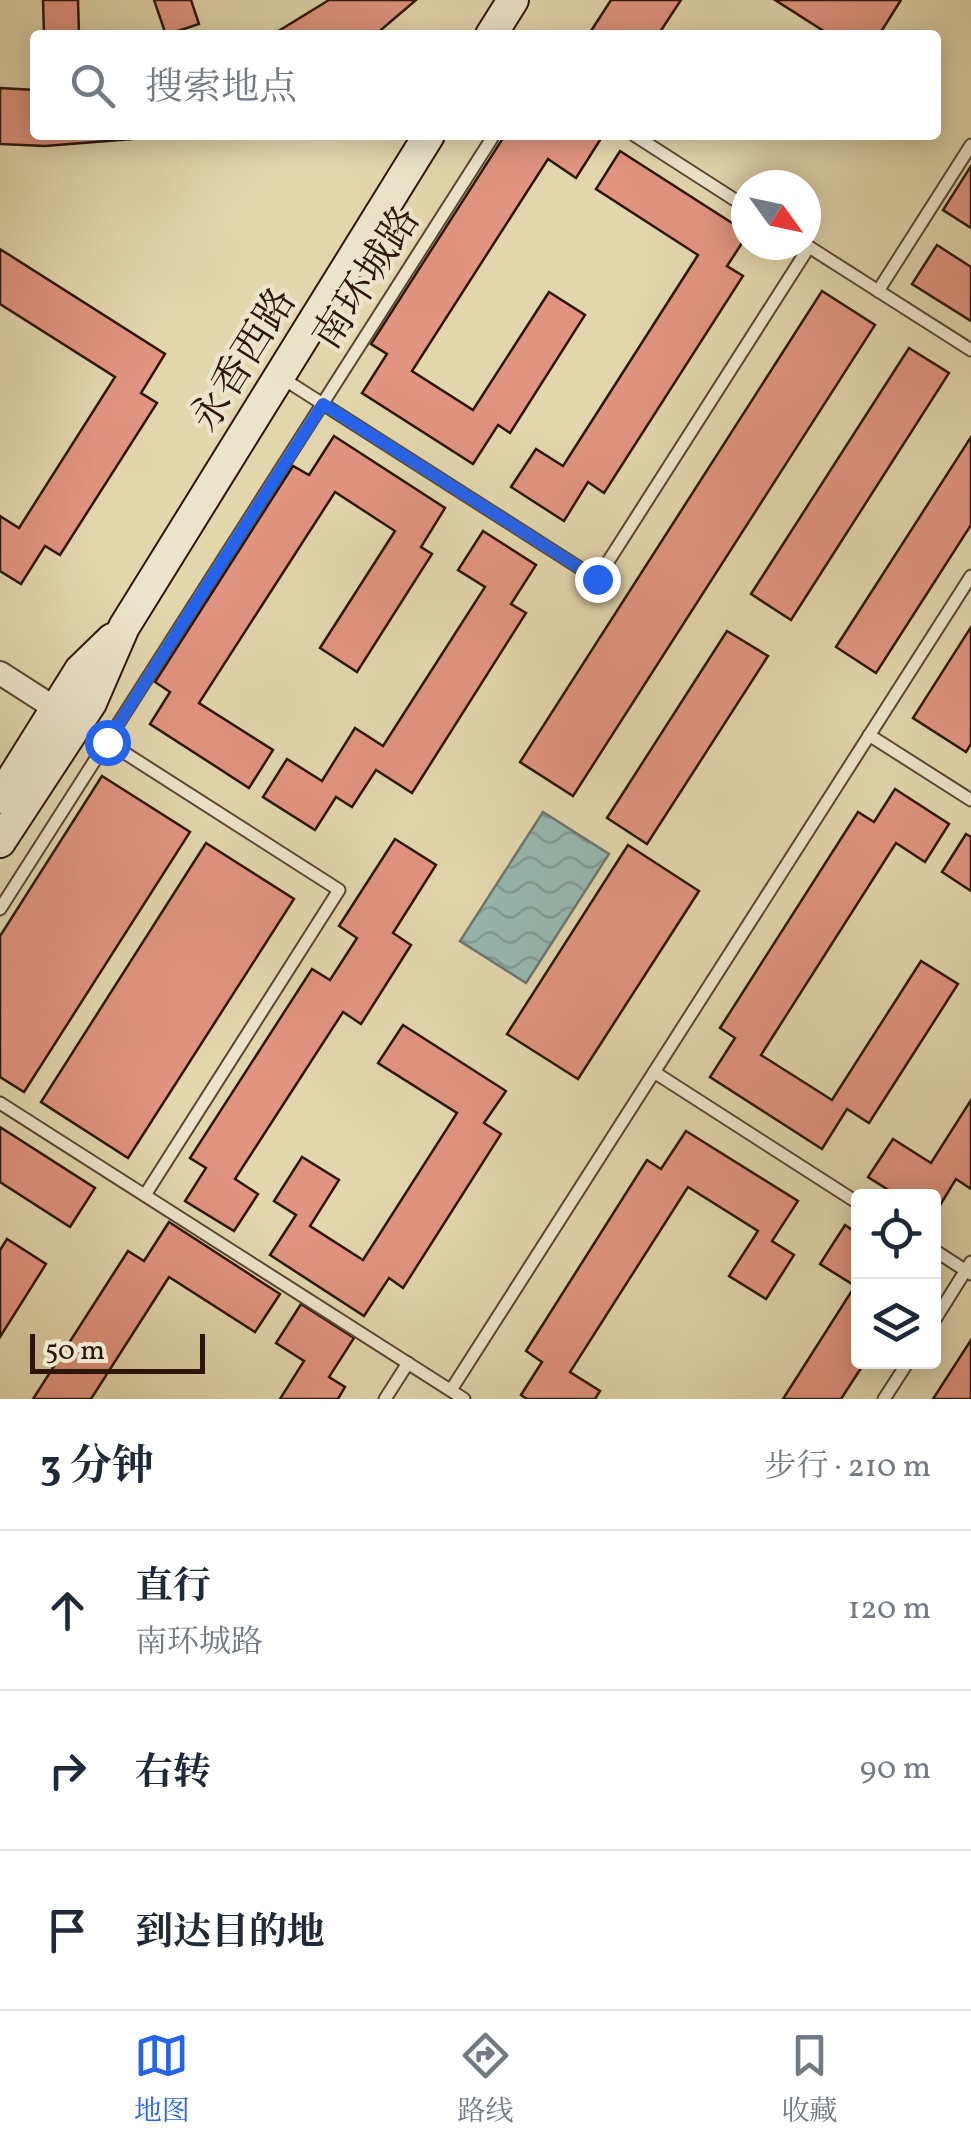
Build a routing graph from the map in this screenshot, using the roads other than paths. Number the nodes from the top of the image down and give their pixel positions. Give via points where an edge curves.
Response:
1 (513, 0) edge
2 (494, 30) edge
3 (425, 140) edge
4 (491, 140) edge
5 (642, 140) edge
6 (971, 145) edge
7 (731, 197) edge
8 (821, 254) edge
9 (799, 260) edge
10 (878, 291) junction
11 (971, 350) edge
12 (278, 375) junction
13 (323, 404) junction
14 (971, 576) edge
15 (0, 673) edge
16 (67, 716) junction
17 (869, 735) junction
18 (107, 742) junction
19 (0, 798) edge
20 (971, 800) edge
21 (0, 842) edge
22 (0, 909) edge
23 (654, 1072) junction
24 (0, 1102) edge
25 (145, 1195) junction
26 (851, 1198) edge
27 (941, 1254) edge
28 (969, 1269) edge
29 (941, 1311) edge
30 (408, 1363) junction
31 (903, 1369) edge
32 (451, 1390) junction
33 (385, 1399) edge
34 (464, 1399) edge
35 (884, 1399) edge

1 - 2 main road
3 - 12 main road, 永香西路
4 - 13 lane, 南环城路
5 - 7 lane
6 - 10 lane
8 - 10 lane
9 - 13 lane via 597,579
10 - 11 lane
12 - 13 lane
12 - 16 main road, 永香西路 via 124,627 91,703
13 - 18 lane, 南环城路
14 - 17 lane
15 - 16 street
16 - 18 lane
16 - 19 main road, 永香西路
16 - 21 main road, 永香西路
17 - 20 lane
17 - 23 lane
18 - 22 lane, 南环城路
18 - 25 lane via 340,890
23 - 26 lane
23 - 32 lane
24 - 25 lane
25 - 30 lane
27 - 28 lane
28 - 29 lane
30 - 32 lane
30 - 33 lane
31 - 35 lane
32 - 34 lane

